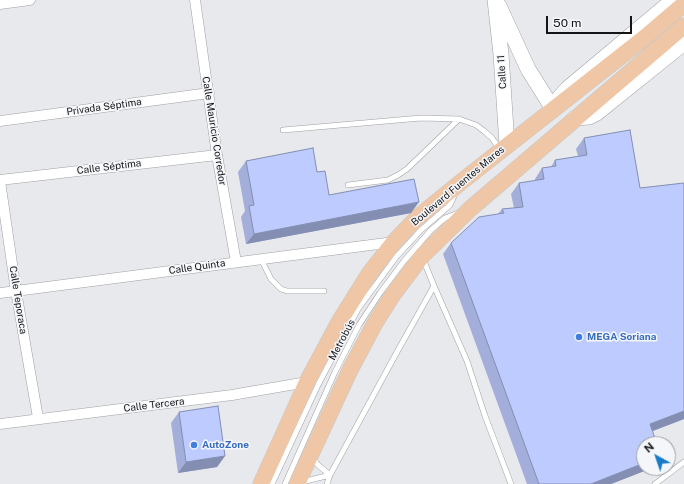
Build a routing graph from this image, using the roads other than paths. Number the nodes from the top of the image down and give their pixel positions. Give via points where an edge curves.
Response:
1 (30, 0) edge
2 (195, 0) edge
3 (496, 0) edge
4 (673, 0) edge
5 (0, 4) edge
6 (684, 4) edge
7 (684, 26) edge
8 (684, 43) edge
9 (209, 93) junction
10 (555, 108) junction
11 (575, 118) junction
12 (459, 119) junction
13 (0, 121) edge
14 (283, 130) dead end
15 (504, 148) junction
16 (217, 155) junction
17 (0, 181) edge
18 (461, 182) junction
19 (348, 185) dead end
20 (470, 209) junction
21 (394, 242) junction
22 (422, 256) junction
23 (261, 259) junction
24 (236, 262) junction
25 (434, 286) junction
26 (324, 290) dead end
27 (16, 291) junction
28 (0, 293) edge
29 (307, 382) junction
30 (38, 418) junction
31 (0, 424) edge
32 (310, 454) junction
33 (684, 462) edge
34 (330, 475) junction
35 (261, 484) edge
36 (272, 484) edge
37 (293, 484) edge
38 (327, 484) edge
39 (511, 484) edge
40 (655, 484) edge

1 - 5 street
2 - 9 street, Calle Mauricio Corredor
3 - 10 street, Calle 11 via 528,69
3 - 15 street, Calle 11 via 501,54
4 - 10 street via 567,89
6 - 10 main road, Boulevard Fuentes Mares
7 - 11 main road
8 - 11 street via 597,113 589,117
9 - 13 street, Privada Séptima
9 - 16 street, Calle Mauricio Corredor
10 - 15 main road, Boulevard Fuentes Mares
11 - 20 main road
12 - 14 lane via 421,118
12 - 15 lane via 484,131
12 - 19 lane via 398,175 388,180
15 - 18 main road, Boulevard Fuentes Mares
16 - 17 street, Calle Séptima
16 - 24 street, Calle Mauricio Corredor
17 - 27 street, Calle Teporaca
18 - 21 main road, Boulevard Fuentes Mares via 418,217
18 - 36 lane, Metrobús via 450,205 420,230 376,282 358,309 318,385
20 - 22 main road
20 - 37 lane via 445,218 431,230 380,293 336,372
21 - 23 street, Calle Quinta
21 - 29 main road, Boulevard Fuentes Mares via 354,297
22 - 25 lane
22 - 32 main road via 375,324
23 - 24 street, Calle Quinta
23 - 26 lane via 271,279 281,289
24 - 27 street, Calle Quinta
25 - 34 lane
25 - 39 lane via 467,361
27 - 28 street, Calle Quinta
27 - 30 street, Calle Teporaca
29 - 30 street, Calle Tercera via 232,395
29 - 35 main road, Boulevard Fuentes Mares
30 - 31 street, Calle Tercera
32 - 34 lane
32 - 37 main road
33 - 40 lane
34 - 37 lane
34 - 38 lane

